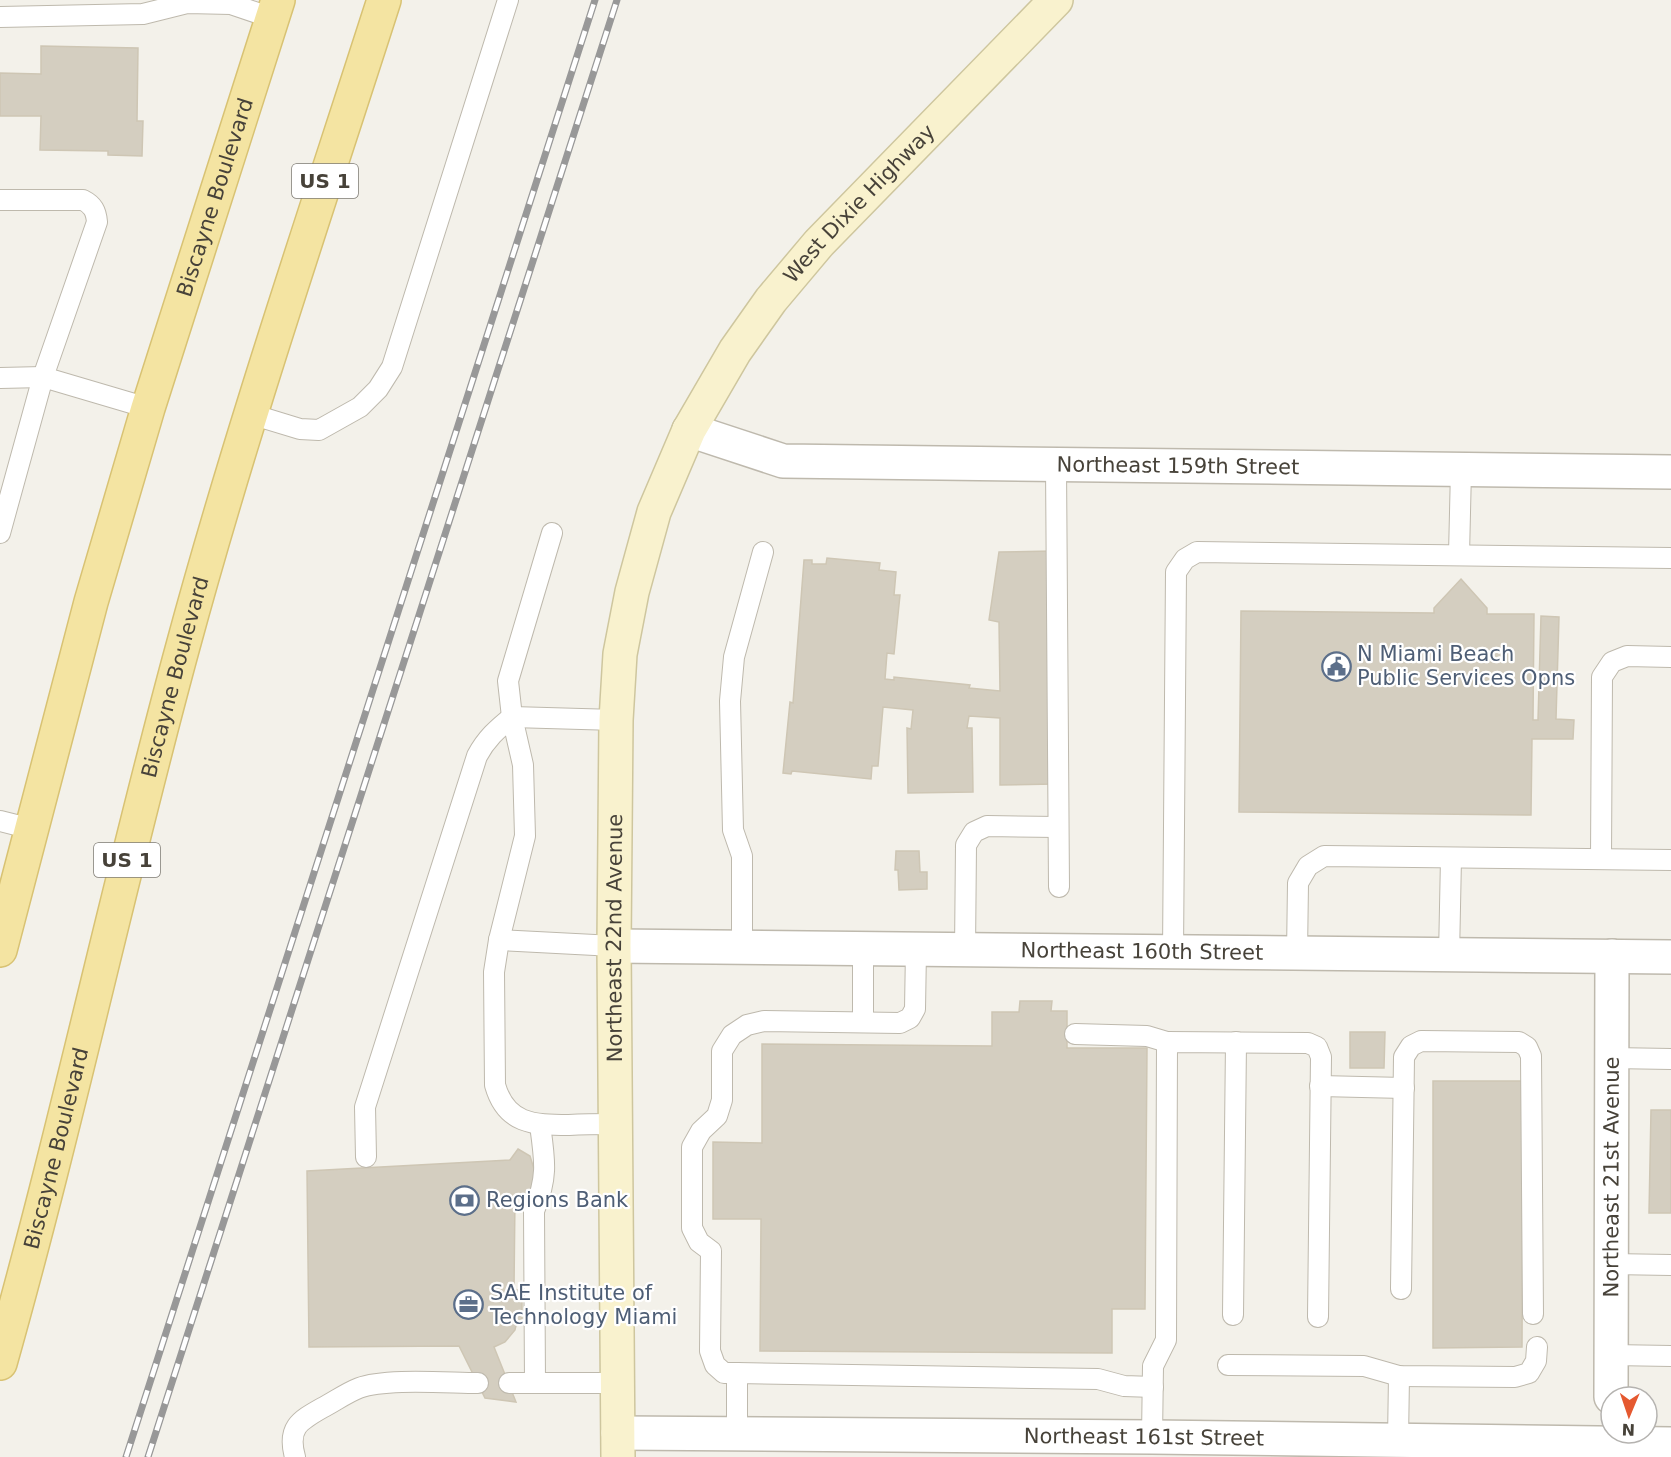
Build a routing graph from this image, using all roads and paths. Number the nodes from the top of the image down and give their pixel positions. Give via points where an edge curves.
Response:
1 (384, 0) edge
2 (508, 0) edge
3 (1056, 0) edge
4 (275, 9) edge
5 (0, 17) edge
6 (0, 201) edge
7 (43, 377) junction
8 (0, 378) edge
9 (147, 408) junction
10 (251, 414) junction
11 (689, 430) junction
12 (1056, 465) junction
13 (1461, 470) junction
14 (1671, 472) edge
15 (0, 533) edge
16 (552, 533) dead end
17 (763, 552) dead end
18 (1459, 555) junction
19 (1671, 558) edge
20 (1671, 657) edge
21 (512, 717) junction
22 (615, 720) junction
23 (0, 821) edge
24 (1058, 827) junction
25 (32, 829) junction
26 (1451, 858) junction
27 (1601, 859) junction
28 (1671, 860) edge
29 (1059, 887) dead end
30 (499, 940) junction
31 (614, 946) junction
32 (742, 948) junction
33 (863, 948) junction
34 (0, 950) edge
35 (916, 950) junction
36 (965, 951) junction
37 (1173, 953) junction
38 (1298, 954) junction
39 (1449, 956) junction
40 (1612, 956) junction
41 (1671, 957) edge
42 (862, 1022) junction
43 (1075, 1034) dead end
44 (1167, 1042) junction
45 (1236, 1042) junction
46 (1612, 1058) junction
47 (1671, 1059) edge
48 (1320, 1086) junction
49 (1404, 1088) junction
50 (616, 1124) junction
51 (540, 1125) junction
52 (366, 1157) dead end
53 (1611, 1264) junction
54 (1671, 1265) edge
55 (1401, 1289) dead end
56 (1533, 1314) dead end
57 (1233, 1315) dead end
58 (1318, 1317) dead end
59 (1537, 1347) dead end
60 (0, 1353) edge
61 (1612, 1355) junction
62 (1671, 1356) edge
63 (0, 1362) edge
64 (1228, 1365) dead end
65 (737, 1373) junction
66 (1399, 1376) junction
67 (478, 1383) dead end
68 (509, 1383) dead end
69 (535, 1383) junction
70 (618, 1383) junction
71 (1611, 1385) edge
72 (1153, 1387) junction
73 (736, 1434) junction
74 (1152, 1437) junction
75 (1398, 1440) junction
76 (1671, 1444) edge
77 (618, 1445) edge
78 (1073, 1447) edge
79 (1204, 1447) edge
80 (1605, 1450) edge
81 (295, 1457) edge

1 - 10 main road, Biscayne Boulevard / US 1
2 - 10 lane via 392,367 360,407 319,430 300,429
3 - 11 main road, West Dixie Highway via 805,260 735,351
4 - 5 lane via 187,3 143,14
4 - 9 main road, Biscayne Boulevard
6 - 7 lane via 83,200 96,213 97,222
7 - 8 lane
7 - 9 lane
7 - 15 lane
9 - 25 main road, Biscayne Boulevard
10 - 63 main road, Biscayne Boulevard / US 1 via 147,780
11 - 12 street, Northeast 159th Street via 783,461
11 - 22 main road, Northeast 22nd Avenue via 654,512 632,592 620,654
12 - 13 street, Northeast 159th Street
12 - 24 lane
13 - 14 street, Northeast 159th Street
13 - 18 lane
16 - 21 lane via 508,681
17 - 32 lane via 734,657 730,701 733,830 742,856
18 - 19 lane
18 - 37 lane via 1197,552 1185,559 1176,572
20 - 27 lane via 1627,656 1612,662 1602,677
21 - 22 lane
21 - 30 lane via 523,765 525,836
21 - 52 lane via 492,734 477,756 365,1107
22 - 31 main road, Northeast 22nd Avenue
23 - 25 lane
24 - 29 lane
24 - 36 lane via 987,826 974,832 966,845
25 - 34 main road, Biscayne Boulevard
26 - 27 lane
26 - 38 lane via 1324,856 1308,866 1298,883
26 - 39 lane
27 - 28 lane
30 - 31 lane
30 - 51 lane via 494,972 495,1085 508,1112
31 - 32 street, Northeast 160th Street
31 - 50 main road, Northeast 22nd Avenue
32 - 33 street, Northeast 160th Street
33 - 35 street, Northeast 160th Street
33 - 42 lane
35 - 36 street, Northeast 160th Street
35 - 42 lane via 915,1009 910,1018 900,1023
36 - 37 street, Northeast 160th Street
37 - 38 street, Northeast 160th Street
38 - 39 street, Northeast 160th Street
39 - 40 street, Northeast 160th Street
40 - 41 street, Northeast 160th Street
40 - 46 street, Northeast 21st Avenue
42 - 65 lane via 765,1021 747,1025 732,1035 722,1051 722,1100 717,1116 701,1131 692,1147 692,1228 699,1242 711,1251 710,1351 715,1365 724,1373
43 - 44 lane via 1147,1036
44 - 45 lane
44 - 72 lane via 1166,1340 1153,1366
45 - 48 lane via 1308,1043 1317,1047 1321,1057
45 - 57 lane
46 - 47 lane
46 - 53 street, Northeast 21st Avenue
48 - 49 lane
48 - 58 lane
49 - 55 lane
49 - 56 lane via 1404,1057 1411,1046 1421,1041 1519,1042 1527,1047 1531,1056
50 - 51 lane
50 - 70 main road, Northeast 22nd Avenue
51 - 69 lane via 546,1171 534,1211
53 - 54 lane
53 - 61 street, Northeast 21st Avenue
59 - 66 lane via 1536,1361 1529,1373 1515,1377
60 - 63 main road
61 - 62 lane
61 - 71 street, Northeast 21st Avenue
64 - 66 lane via 1364,1366
65 - 72 lane via 1098,1378 1124,1386
65 - 73 lane
66 - 75 lane
67 - 81 lane via 387,1383 359,1388 303,1419 293,1431
68 - 69 lane
69 - 70 lane
70 - 77 main road, Northeast 22nd Avenue
72 - 74 lane
73 - 77 street, Northeast 161st Street
73 - 78 street, Northeast 161st Street
74 - 78 street, Northeast 161st Street
74 - 79 street, Northeast 161st Street
75 - 79 street, Northeast 161st Street
75 - 80 street, Northeast 161st Street
76 - 80 street, Northeast 161st Street

